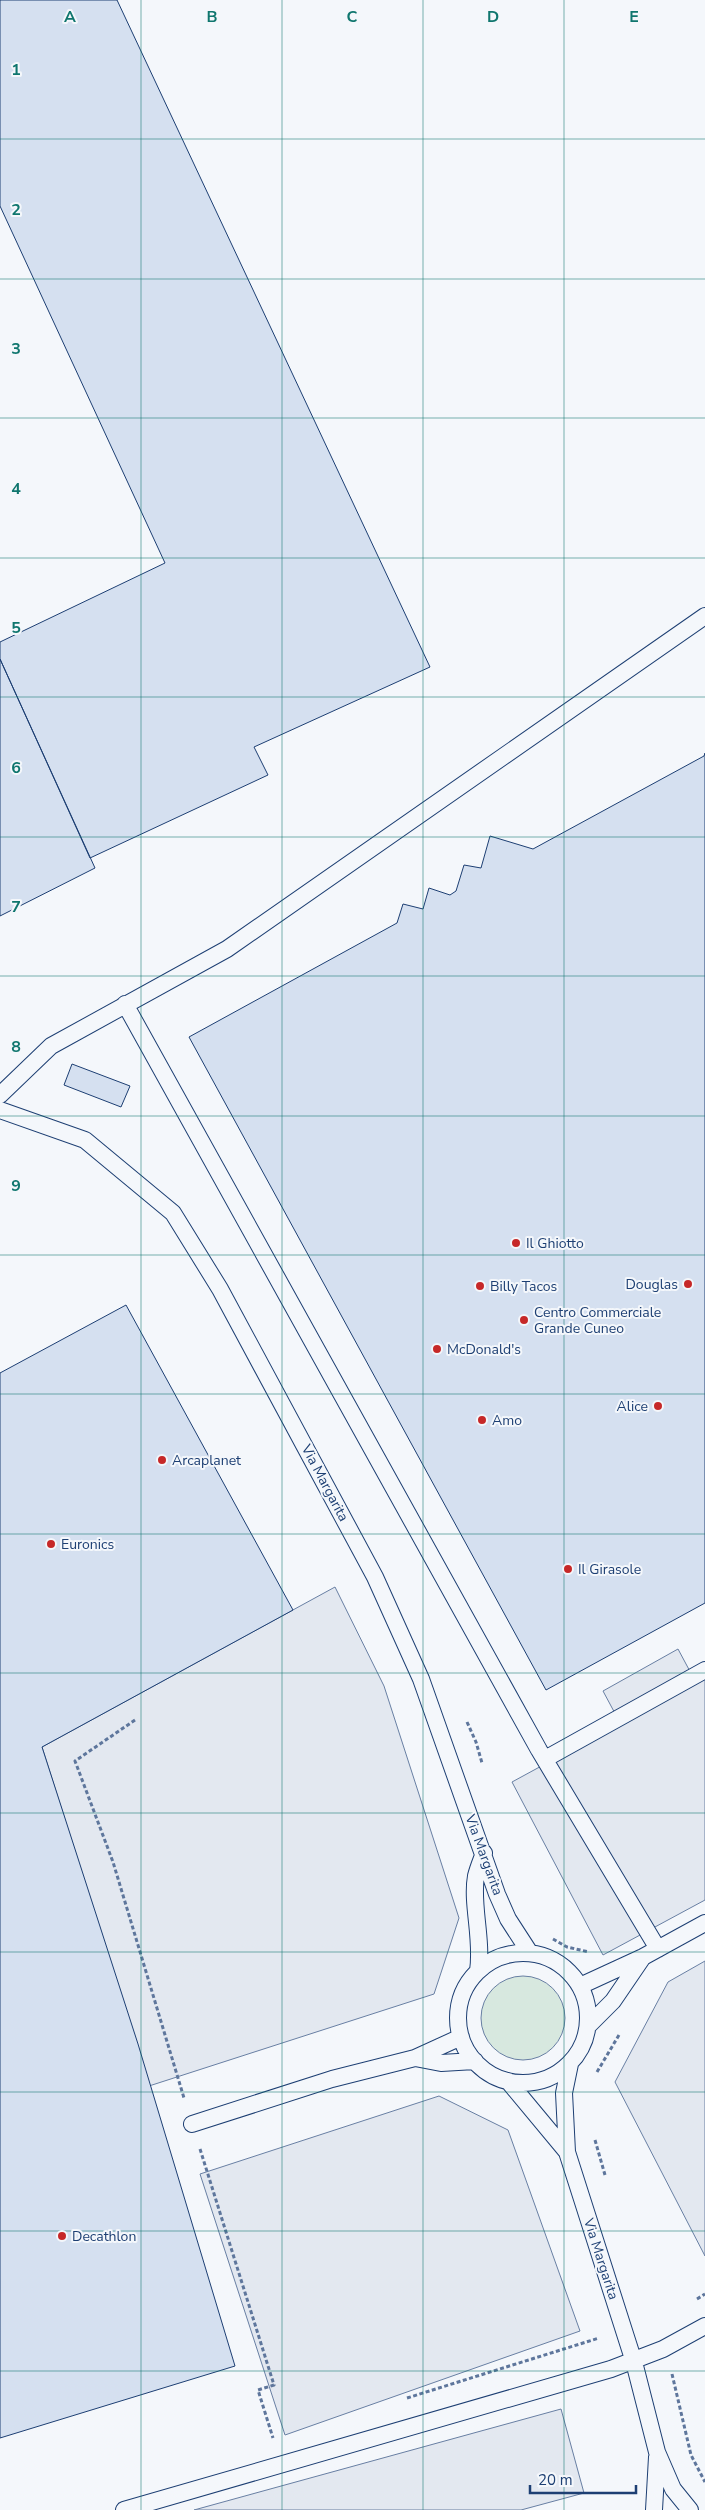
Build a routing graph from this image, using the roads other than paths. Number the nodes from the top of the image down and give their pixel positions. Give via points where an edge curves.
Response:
1 (705, 616) edge
2 (125, 1004) junction
3 (0, 1095) edge
4 (0, 1110) edge
5 (705, 1670) edge
6 (545, 1759) junction
7 (484, 1853) junction
8 (705, 1924) edge
9 (658, 1949) junction
10 (530, 1953) junction
11 (643, 1957) junction
12 (478, 1971) junction
13 (580, 1986) junction
14 (588, 2026) junction
15 (461, 2037) junction
16 (415, 2058) junction
17 (475, 2061) junction
18 (570, 2064) junction
19 (508, 2081) junction
20 (192, 2124) road end
21 (567, 2152) junction
22 (705, 2326) edge
23 (634, 2362) junction
24 (657, 2452) junction
25 (124, 2510) edge
26 (654, 2510) edge
27 (690, 2510) edge

1 - 2 lane via 227,949
2 - 3 lane via 51,1046
2 - 6 lane
4 - 7 lane, Via Margarita via 85,1140 173,1213 220,1289 375,1577 421,1679
5 - 6 lane
6 - 9 lane
7 - 10 lane, Via Margarita via 501,1902
7 - 12 lane via 476,1876 475,1898 481,1949
8 - 9 lane
9 - 11 lane
10 - 12 lane via 511,1954
10 - 13 lane via 550,1959 567,1970
11 - 13 lane
11 - 14 lane via 613,2001
12 - 15 lane via 460,2002
13 - 14 lane via 587,2006
14 - 18 lane via 582,2046
15 - 16 lane
15 - 17 lane
16 - 17 lane via 440,2063
16 - 20 lane via 332,2079
17 - 19 lane
18 - 19 lane via 554,2075 534,2082
18 - 21 lane, Via Margarita via 564,2093
19 - 21 lane
21 - 23 lane, Via Margarita
22 - 23 lane
23 - 24 lane, Via Margarita
23 - 25 lane
24 - 26 lane, Via Margarita
24 - 27 lane, Via Margarita via 673,2489

